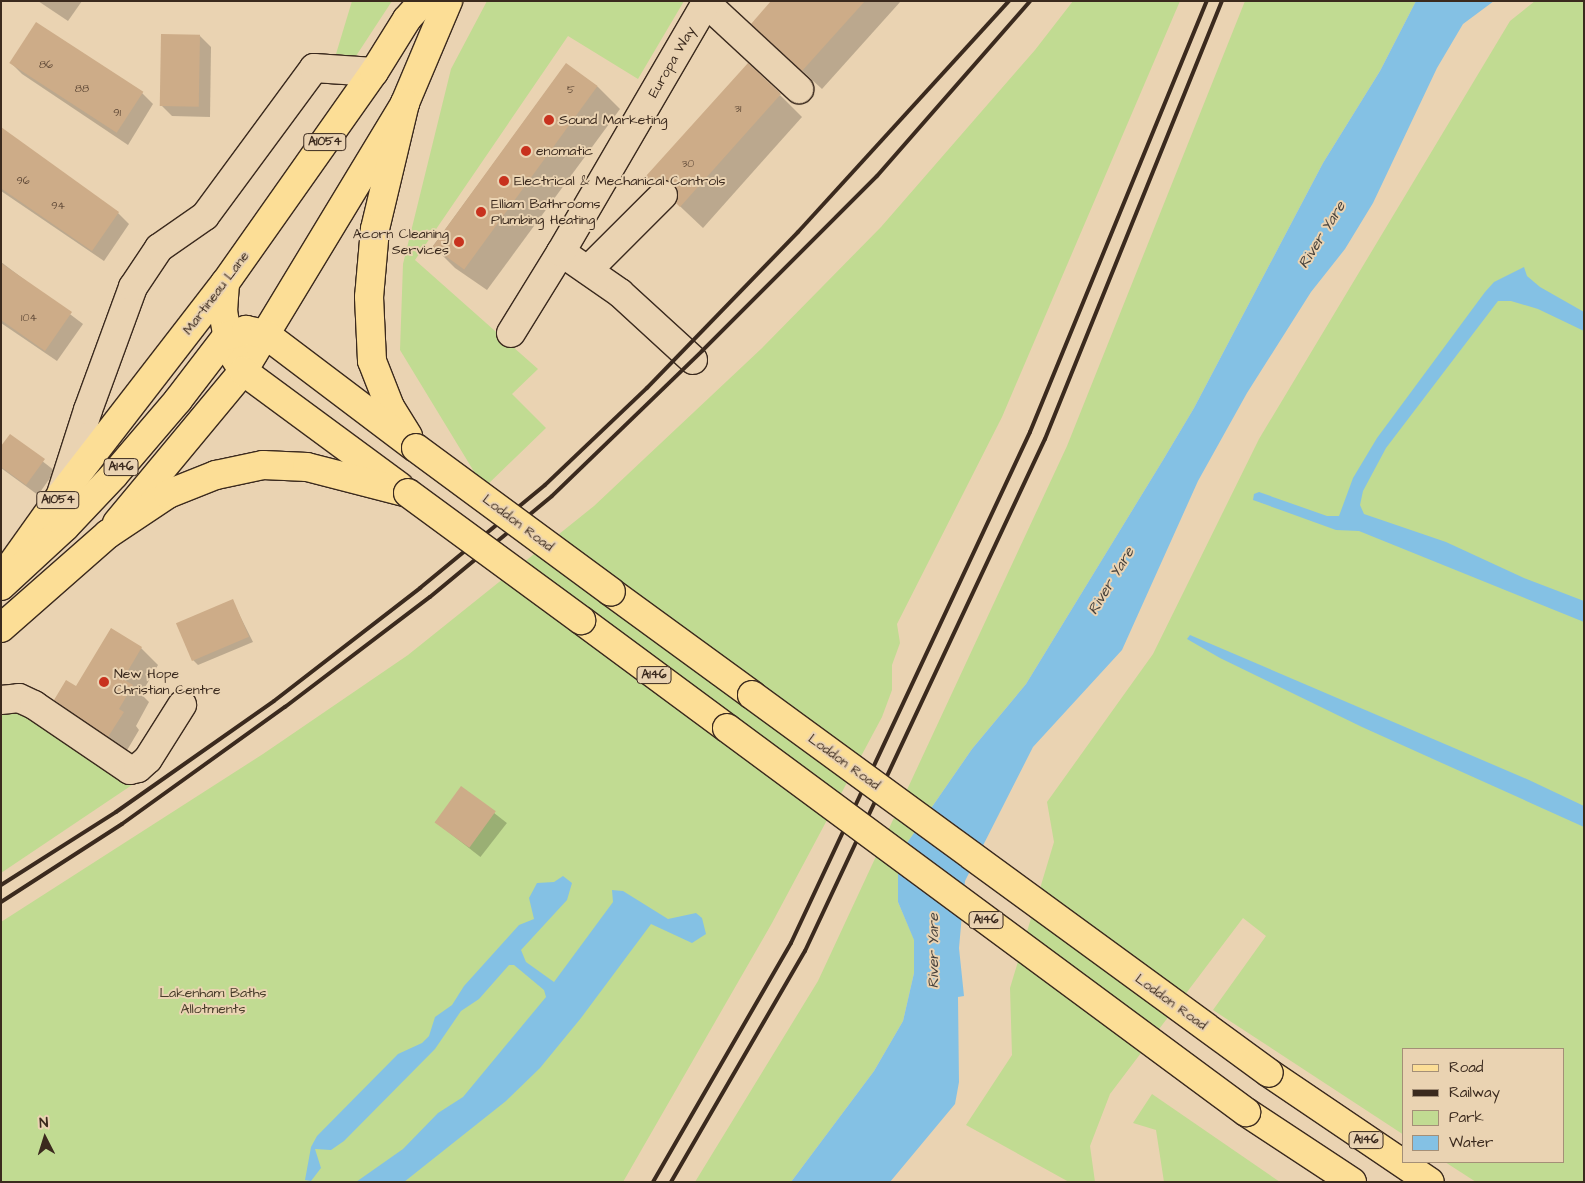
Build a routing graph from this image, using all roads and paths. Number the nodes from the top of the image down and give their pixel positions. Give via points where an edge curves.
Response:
1 (423, 1) edge
2 (448, 1) edge
3 (707, 2) edge
4 (374, 72) junction
5 (799, 90) dead end
6 (405, 102) junction
7 (663, 195) dead end
8 (561, 252) junction
9 (588, 270) junction
10 (225, 282) junction
11 (511, 333) dead end
12 (265, 334) junction
13 (227, 336) junction
14 (693, 360) dead end
15 (243, 371) junction
16 (416, 448) junction
17 (408, 493) junction
18 (61, 495) junction
19 (108, 534) junction
20 (1, 579) edge
21 (1, 586) edge
22 (1, 628) edge
23 (1, 700) edge
24 (182, 705) dead end
25 (1352, 1182) edge
26 (1430, 1182) edge

1 - 4 main road, Martineau Lane / A1054
2 - 6 main road
3 - 5 street
3 - 8 street, Europa Way
4 - 10 main road, Martineau Lane / A1054
4 - 18 street via 314,68 205,216 159,248 134,287 88,410
6 - 12 main road
6 - 16 main road, A146 via 376,229 369,297 372,361 390,407
7 - 9 street
8 - 9 street
8 - 11 street, Europa Way
9 - 14 street via 620,293
10 - 13 main road, A146 via 222,311
10 - 18 main road, Martineau Lane / A1054
12 - 13 main road via 246,330
12 - 15 main road
12 - 16 main road, Loddon Road / A146
13 - 15 main road, A146 via 230,350
13 - 21 main road, A146 via 114,475 65,527
15 - 17 main road, A146
15 - 19 main road, A146
16 - 26 main road, Loddon Road / A146, bridge via 1269,1073
17 - 19 main road, A146 via 307,467 263,465 216,475 168,494
17 - 25 main road, A146, bridge via 1246,1112
18 - 20 main road, Martineau Lane / A1054
19 - 22 main road, A146
23 - 24 street via 19,698 34,705 130,770 148,759

